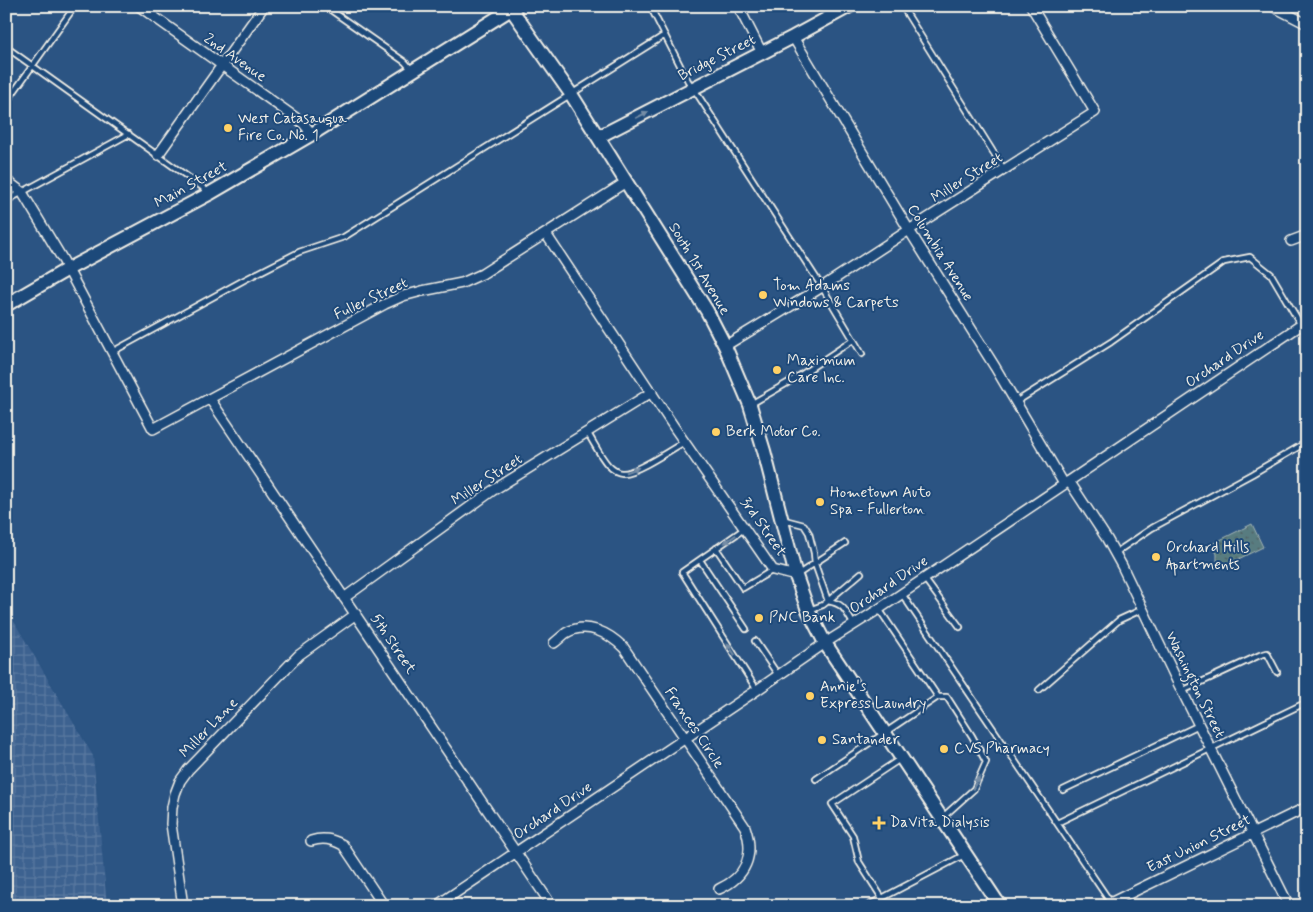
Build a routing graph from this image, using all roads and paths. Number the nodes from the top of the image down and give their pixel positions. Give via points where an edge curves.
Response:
1 (75, 6) edge
2 (139, 6) edge
3 (264, 6) edge
4 (325, 6) edge
5 (650, 6) edge
6 (738, 6) edge
7 (850, 6) edge
8 (902, 6) edge
9 (1031, 6) edge
10 (1272, 6) edge
11 (512, 7) edge
12 (1307, 24) edge
13 (665, 35) junction
14 (793, 37) junction
15 (6, 47) edge
16 (762, 53) junction
17 (32, 66) junction
18 (222, 66) junction
19 (412, 70) junction
20 (694, 88) junction
21 (571, 94) junction
22 (6, 103) edge
23 (129, 134) junction
24 (312, 134) junction
25 (598, 138) junction
26 (158, 155) junction
27 (1005, 171) junction
28 (6, 180) edge
29 (626, 182) junction
30 (22, 192) junction
31 (210, 194) junction
32 (6, 201) edge
33 (909, 230) junction
34 (546, 234) junction
35 (1307, 235) edge
36 (1291, 241) dead end
37 (68, 269) junction
38 (822, 287) junction
39 (6, 305) edge
40 (1304, 323) edge
41 (853, 340) junction
42 (725, 346) junction
43 (112, 352) junction
44 (862, 354) dead end
45 (652, 392) junction
46 (210, 398) junction
47 (1016, 402) junction
48 (750, 405) junction
49 (587, 432) junction
50 (684, 442) junction
51 (1307, 442) edge
52 (1067, 482) junction
53 (781, 519) junction
54 (744, 529) junction
55 (845, 544) dead end
56 (716, 548) junction
57 (1115, 553) junction
58 (700, 560) junction
59 (815, 564) junction
60 (773, 570) junction
61 (861, 573) dead end
62 (796, 576) junction
63 (924, 578) junction
64 (902, 593) junction
65 (344, 598) junction
66 (828, 601) junction
67 (879, 609) junction
68 (1143, 609) junction
69 (808, 610) junction
70 (356, 614) junction
71 (854, 625) junction
72 (960, 627) dead end
73 (746, 629) dead end
74 (754, 641) dead end
75 (554, 643) dead end
76 (825, 643) junction
77 (1277, 672) dead end
78 (778, 676) junction
79 (757, 690) junction
80 (1039, 690) dead end
81 (1182, 691) junction
82 (938, 697) junction
83 (1307, 702) edge
84 (1199, 725) junction
85 (885, 732) junction
86 (685, 739) junction
87 (1211, 749) junction
88 (902, 757) junction
89 (816, 778) dead end
90 (1063, 790) dead end
91 (1307, 807) edge
92 (942, 818) junction
93 (1057, 823) junction
94 (1252, 833) junction
95 (311, 841) dead end
96 (516, 853) junction
97 (966, 854) junction
98 (719, 889) dead end
99 (882, 898) junction
100 (1109, 905) edge
101 (183, 906) edge
102 (384, 906) edge
103 (436, 906) edge
104 (552, 906) edge
105 (868, 906) edge
106 (1000, 906) edge
107 (1289, 906) edge

1 - 17 lane
2 - 18 street, 2nd Avenue
3 - 18 street
4 - 19 lane
5 - 13 lane
6 - 16 street
7 - 14 main road, Bridge Street via 830,14
8 - 27 lane
9 - 27 street, Miller Street via 1096,112
10 - 12 street
11 - 19 main road, Main Street
11 - 21 main road, South 1st Avenue
13 - 20 lane
13 - 21 lane
14 - 16 main road, Bridge Street
14 - 33 street, Columbia Avenue
15 - 17 lane
16 - 20 main road, Bridge Street
17 - 22 lane
17 - 23 lane
18 - 24 street, 2nd Avenue via 303,123
18 - 26 street
19 - 24 main road, Main Street
25 -> 20 main road, Bridge Street
20 - 38 lane
21 - 25 main road, South 1st Avenue
21 - 43 lane via 344,237 300,252
23 - 26 lane
23 - 30 lane
24 - 31 main road, Main Street
25 - 29 main road, South 1st Avenue
26 - 31 lane
27 - 33 street, Miller Street
28 - 30 street
29 - 34 street, Fuller Street
29 - 42 main road, South 1st Avenue via 707,311
30 - 32 lane
30 - 37 street
31 - 37 main road, Main Street
33 - 38 street, Miller Street
33 - 47 street, Columbia Avenue
34 - 45 street, 3rd Street
34 - 46 street, Fuller Street via 482,274 462,283 394,300
35 - 36 street
37 - 39 main road, Main Street
37 - 43 street
38 - 41 lane
38 - 42 street, Miller Street
40 - 47 lane via 1271,274 1250,257 1224,262 1111,342
40 - 52 street, Orchard Drive
41 - 44 lane
41 - 48 lane
42 - 48 main road, South 1st Avenue
43 - 46 street, Fuller Street via 153,429
45 - 49 street, Miller Street
45 - 50 street, 3rd Street
46 - 65 street, 5th Street
47 - 52 street, Columbia Avenue
48 - 53 main road, South 1st Avenue
49 -> 50 lane via 608,465 622,473 649,463
49 - 65 street, Miller Street via 476,501
50 - 54 street, 3rd Street
51 - 57 lane via 1152,528
52 - 57 street, Washington Street
52 - 63 street, Orchard Drive
53 - 59 lane via 804,525 809,533
53 - 62 main road, South 1st Avenue
54 -> 56 lane
54 - 60 street, 3rd Street
55 - 59 lane
56 - 58 lane
56 - 60 lane via 743,588
57 - 68 street, Washington Street
58 - 73 lane
79 -> 58 lane via 682,572
59 - 62 lane
59 - 66 lane
60 - 62 street, 3rd Street
61 - 66 lane
62 - 69 main road
63 - 64 street, Orchard Drive
63 - 72 lane
64 - 67 street, Orchard Drive
64 - 93 lane
65 - 70 street, 5th Street
66 - 69 lane
66 - 71 lane via 842,606
67 - 71 street, Orchard Drive
67 - 82 lane
68 - 80 lane via 1119,620
68 - 81 street, Washington Street
69 - 76 main road
70 - 96 street, 5th Street
70 - 101 street, Miller Lane via 299,655 180,781 172,807 171,824
71 - 76 street, Orchard Drive
74 - 78 lane
75 - 86 street, Frances Circle via 566,633 585,628 595,629 615,639
76 - 78 street, Orchard Drive
76 - 85 main road
77 - 81 lane via 1266,653
78 - 79 street, Orchard Drive
79 - 86 street, Orchard Drive
81 - 84 street, Washington Street
82 - 85 lane
92 -> 82 lane via 974,789 986,762 947,697
83 - 87 lane
84 - 87 street, Washington Street
84 - 90 lane
85 - 88 main road
85 - 89 lane
86 - 96 street, Orchard Drive
86 - 98 street, Frances Circle via 745,827 748,837 748,860 743,871
87 - 93 lane
87 - 94 street, Washington Street
88 - 92 main road
88 - 99 lane via 832,804 853,836 859,862
91 - 94 street, East Union Street
92 - 97 main road
93 - 100 lane
94 - 100 street, East Union Street
94 - 107 street, Washington Street
95 - 102 street via 326,838 343,846
96 - 103 street, Orchard Drive
96 - 104 street, 5th Street
97 - 99 lane
97 - 106 main road
99 - 105 lane

